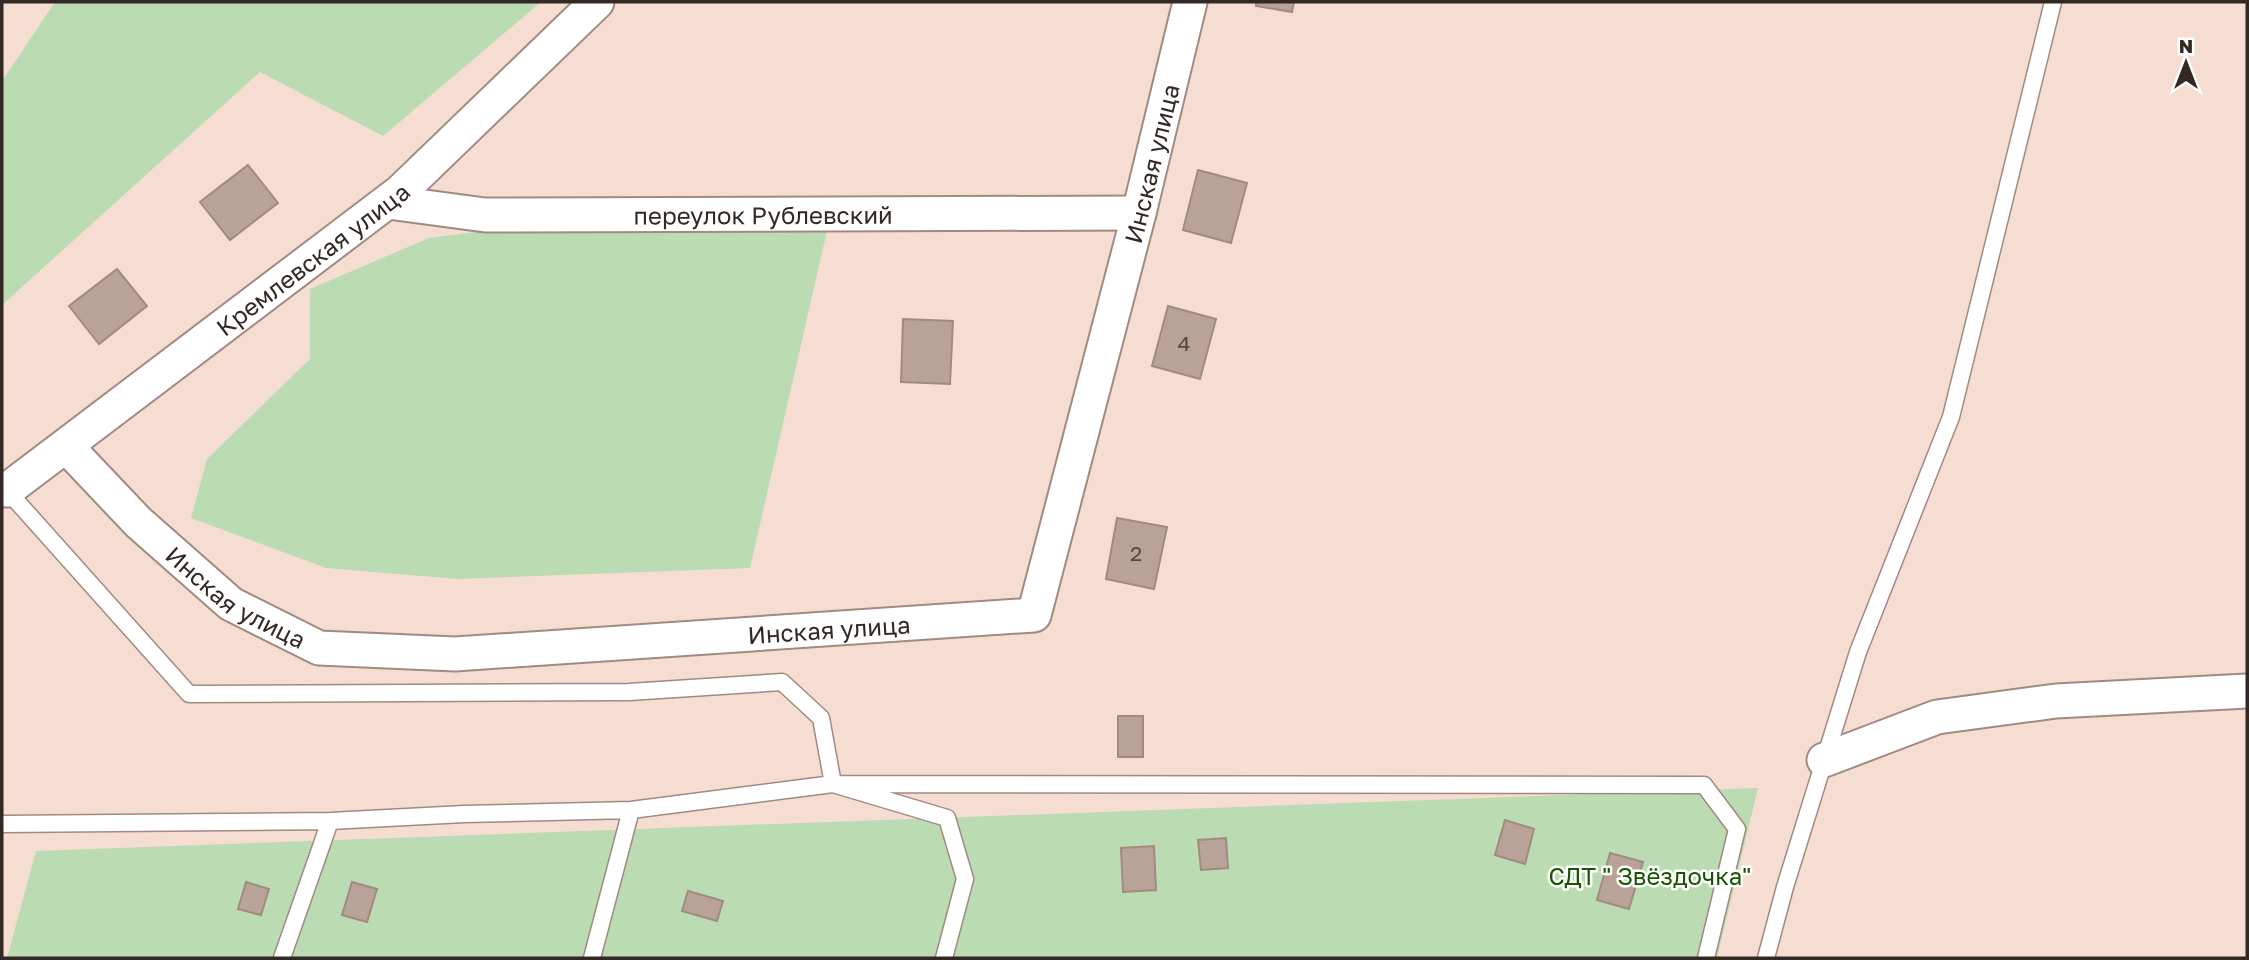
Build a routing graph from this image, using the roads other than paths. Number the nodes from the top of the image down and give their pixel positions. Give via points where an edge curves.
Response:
1 (597, 2) edge
2 (1190, 2) edge
3 (2053, 2) edge
4 (388, 202) junction
5 (1139, 213) junction
6 (66, 446) junction
7 (5, 488) edge
8 (2247, 691) edge
9 (1824, 760) junction
10 (833, 784) junction
11 (632, 810) junction
12 (330, 821) junction
13 (2, 824) edge
14 (282, 958) edge
15 (592, 958) edge
16 (944, 958) edge
17 (1706, 958) edge
18 (1766, 958) edge

1 - 4 street, Кремлевская улица
2 - 5 street, Инская улица
3 - 9 lane via 1951,417 1858,652
4 - 5 street, переулок Рублевский via 485,215
4 - 6 street, Кремлевская улица
5 - 6 street, Инская улица via 1034,615 455,654 318,648 232,604 138,522
6 - 7 street, Кремлевская улица
7 - 10 lane via 189,694 629,692 782,682 821,718
8 - 9 street via 2056,701 1937,717
9 - 18 lane
10 - 11 lane
10 - 16 lane via 947,818 965,878
10 - 17 lane via 1704,785 1737,829
11 - 12 lane
11 - 15 lane
12 - 13 lane
12 - 14 lane

